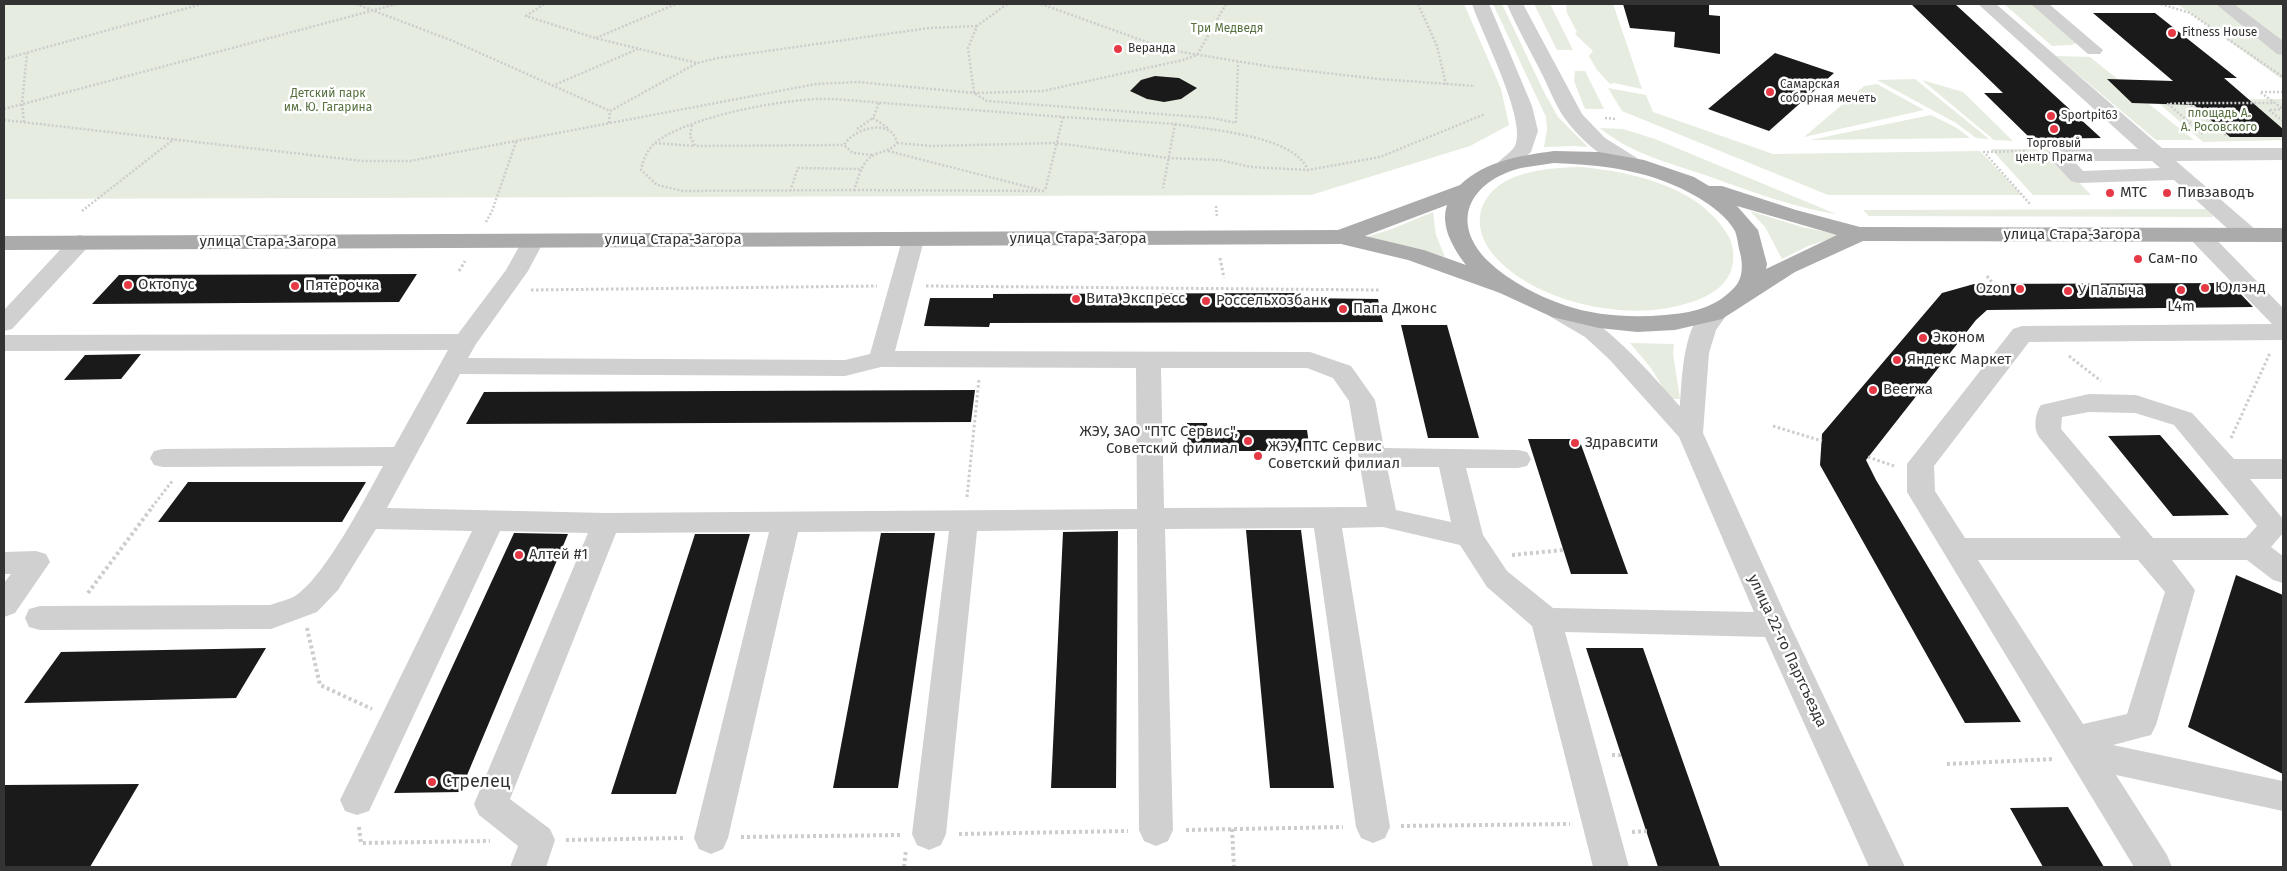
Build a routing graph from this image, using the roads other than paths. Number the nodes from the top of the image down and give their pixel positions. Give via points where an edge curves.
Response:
1 (1480, 4) edge
2 (1515, 4) edge
3 (1986, 4) edge
4 (2039, 4) edge
5 (2224, 4) edge
6 (2094, 50) dead end
7 (2283, 50) edge
8 (2157, 154) junction
9 (2283, 154) edge
10 (1630, 162) junction
11 (1506, 165) junction
12 (2179, 174) junction
13 (1698, 186) junction
14 (1465, 190) junction
15 (1860, 234) junction
16 (2283, 234) edge
17 (2199, 235) junction
18 (2248, 235) junction
19 (1341, 237) junction
20 (913, 240) junction
21 (533, 241) junction
22 (4, 242) edge
23 (80, 242) junction
24 (1503, 286) junction
25 (1745, 292) junction
26 (1559, 312) junction
27 (1716, 313) junction
28 (4, 324) edge
29 (2282, 329) edge
30 (4, 342) edge
31 (465, 342) junction
32 (882, 359) junction
33 (1148, 359) junction
34 (451, 366) junction
35 (1690, 433) junction
36 (402, 456) junction
37 (1373, 457) junction
38 (176, 458) road end
39 (1450, 458) junction
40 (1518, 459) dead end
41 (2224, 465) junction
42 (2283, 469) edge
43 (1326, 517) junction
44 (1383, 517) junction
45 (368, 518) junction
46 (964, 520) junction
47 (1150, 520) junction
48 (491, 521) junction
49 (786, 522) junction
50 (606, 523) junction
51 (1476, 547) junction
52 (1956, 549) junction
53 (2147, 549) junction
54 (2253, 549) junction
55 (4, 563) edge
56 (2283, 572) edge
57 (4, 605) edge
58 (40, 618) dead end
59 (1546, 620) junction
60 (1775, 625) junction
61 (2082, 751) junction
62 (2283, 796) edge
63 (357, 800) dead end
64 (1373, 827) dead end
65 (1156, 830) dead end
66 (929, 834) dead end
67 (711, 838) dead end
68 (528, 867) edge
69 (1610, 867) edge
70 (1887, 867) edge
71 (2154, 867) edge

1 - 11 street via 1522,106 1528,131 1524,148
2 - 10 street via 1582,130 1599,145
3 - 8 street
4 - 6 street
5 - 7 street
8 - 9 street
8 - 12 street
8 - 12 street via 2057,155 2078,177
10 - 11 main road, улица Стара-Загора via 1589,156 1548,157
10 - 13 main road, улица Стара-Загора
11 - 14 main road, улица Стара-Загора
12 - 18 street
13 - 15 main road, улица Стара-Загора
13 - 25 main road via 1730,210 1749,235 1755,265
14 - 19 main road, улица Стара-Загора
14 - 24 main road via 1458,204 1455,226 1468,254
15 - 17 main road, улица Стара-Загора
15 - 25 main road, улица Стара-Загора via 1809,256
16 - 18 main road, улица Стара-Загора
17 - 18 main road, улица Стара-Загора
17 - 29 street
19 - 20 main road, улица Стара-Загора
19 - 24 main road, улица Стара-Загора via 1416,255
20 - 21 main road, улица Стара-Загора
20 - 32 street
21 - 23 main road, улица Стара-Загора
21 - 31 street via 517,271
22 - 23 main road, улица Стара-Загора
23 - 28 street
24 - 26 main road
25 - 27 main road, улица Стара-Загора
26 - 27 main road via 1607,322 1668,324
26 - 35 street, улица 22-го Партсъезда via 1593,332 1618,353
27 - 35 street via 1704,330 1697,350
29 - 52 street via 2022,334 1920,464 1921,492
30 - 31 street
31 - 34 street
32 - 33 street
32 - 34 street via 845,368
33 - 37 street via 1310,360 1342,372 1362,400
33 - 47 street
34 - 36 street
35 - 60 street, улица 22-го Партсъезда
36 - 38 street
36 - 45 street
37 - 39 street
37 - 44 street
39 - 40 street
39 - 51 street
41 - 42 street
41 - 53 street via 2183,419 2132,404 2088,403 2050,411 2048,431
41 - 54 street via 2273,526
43 - 44 street
43 - 47 street
43 - 64 street
44 - 51 street
45 - 48 street
45 - 58 street via 328,582 302,605 271,617
46 - 47 street
46 - 49 street
46 - 66 street
47 - 65 street
48 - 50 street
48 - 63 street
49 - 50 street
49 - 67 street
50 - 68 street via 491,804 538,840
51 - 59 street via 1497,579
52 - 53 street
52 - 61 street
53 - 54 street
53 - 61 street via 2180,590 2140,725
54 - 56 street
55 - 57 street via 36,562
59 - 60 street
59 - 69 street
60 - 70 street, улица 22-го Партсъезда
61 - 62 street
61 - 71 street

